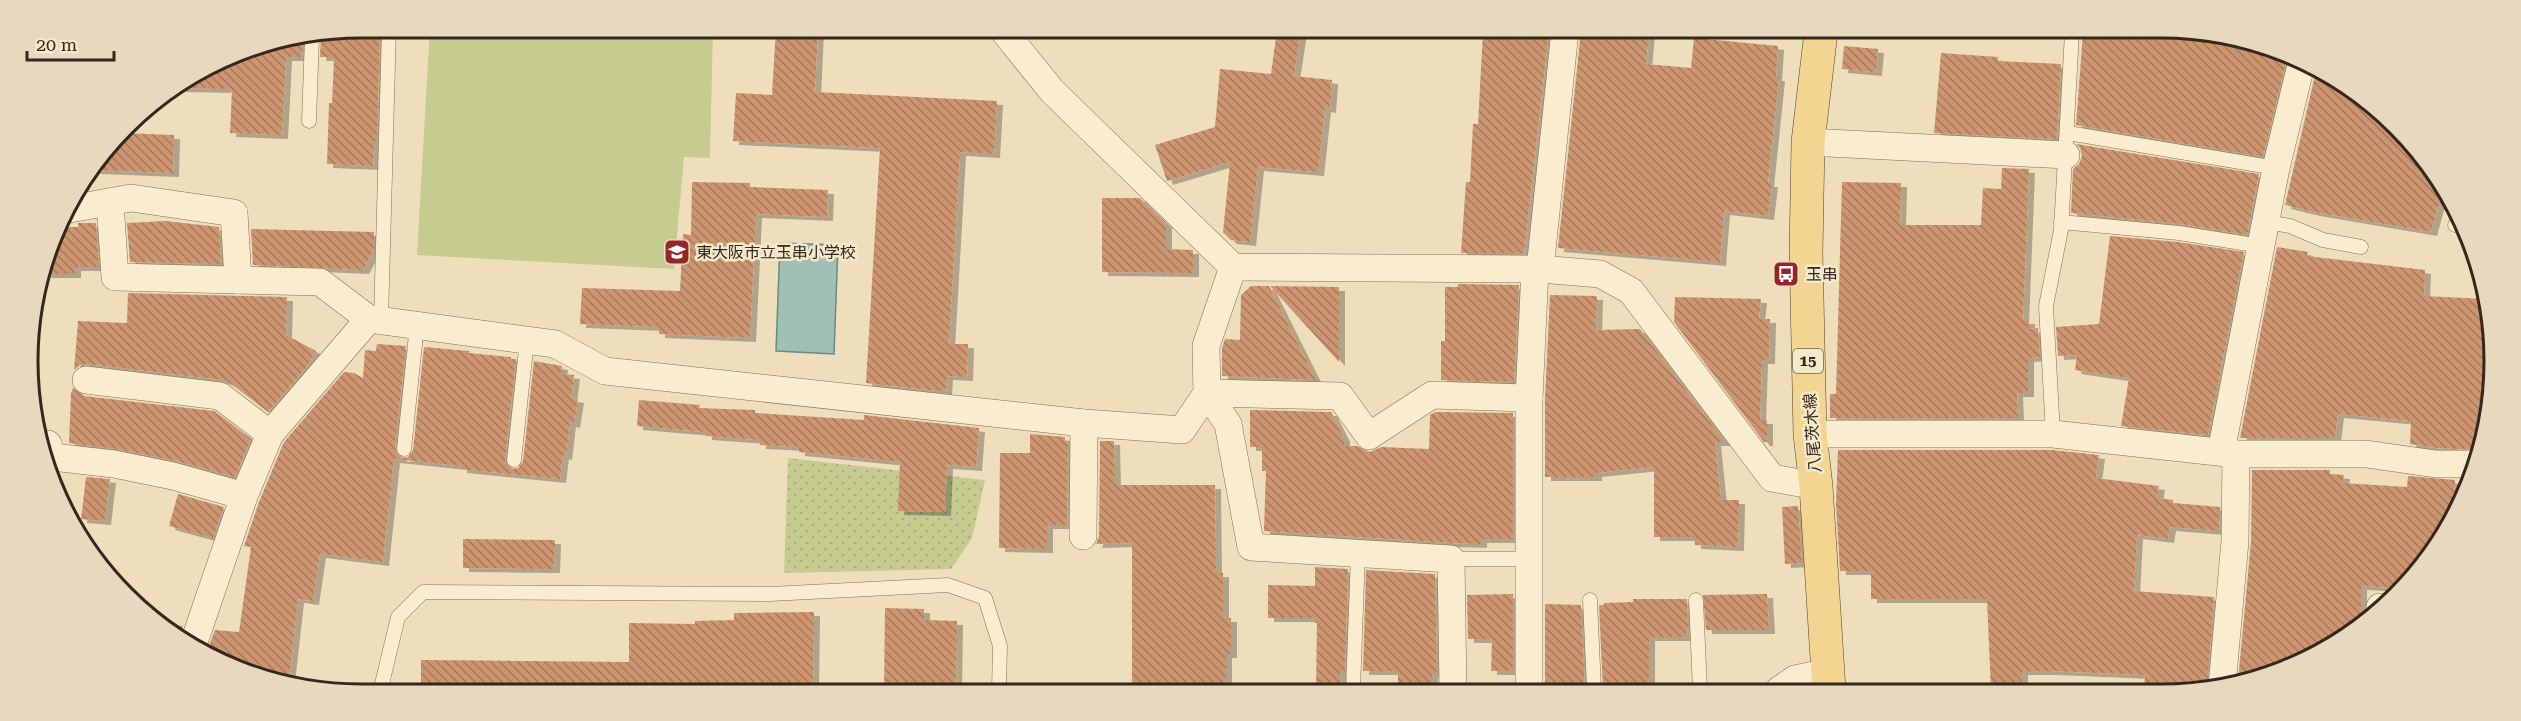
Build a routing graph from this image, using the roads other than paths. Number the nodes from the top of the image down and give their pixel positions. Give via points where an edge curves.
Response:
1 (388, 38) edge
2 (1009, 38) edge
3 (1564, 38) edge
4 (1820, 38) edge
5 (2072, 38) edge
6 (312, 41) edge
7 (2300, 70) edge
8 (309, 121) dead end
9 (1808, 142) junction
10 (2067, 144) junction
11 (2276, 168) junction
12 (110, 202) junction
13 (76, 208) edge
14 (2061, 222) junction
15 (2264, 234) junction
16 (2361, 247) dead end
17 (1233, 267) junction
18 (1538, 269) junction
19 (238, 280) junction
20 (375, 319) junction
21 (417, 325) junction
22 (527, 340) junction
23 (86, 380) dead end
24 (1207, 393) junction
25 (1529, 398) junction
26 (1084, 423) junction
27 (270, 434) junction
28 (1810, 434) junction
29 (2053, 434) junction
30 (404, 448) dead end
31 (2229, 453) junction
32 (53, 457) edge
33 (514, 460) dead end
34 (2466, 464) edge
35 (1816, 486) junction
36 (244, 496) junction
37 (1083, 536) dead end
38 (1358, 553) junction
39 (1451, 559) junction
40 (1529, 559) junction
41 (1590, 600) dead end
42 (1696, 600) dead end
43 (195, 638) edge
44 (2223, 677) edge
45 (1828, 681) edge
46 (382, 684) edge
47 (999, 684) edge
48 (1353, 684) edge
49 (1453, 684) edge
50 (1529, 684) edge
51 (1594, 684) edge
52 (1700, 684) edge
53 (1788, 684) edge

1 - 20 lane
2 - 17 street via 1052,91
3 - 18 street
4 - 9 main road, 八尾茨木線 / 15
5 - 10 lane
6 - 8 lane
7 - 11 street
9 - 10 street
9 - 28 main road, 八尾茨木線 / 15
10 - 11 lane
10 - 14 lane
11 - 15 street
12 - 13 street
12 - 19 street via 131,198 234,213
12 - 19 street via 115,277
14 - 15 lane via 2180,233
14 - 29 lane via 2046,306
15 - 16 lane via 2290,226 2323,240
15 - 31 street
17 - 18 street
17 - 24 street via 1206,346
18 - 25 street
18 - 35 street via 1600,274 1632,291 1772,478
19 - 20 street via 320,282
20 - 21 street
20 - 27 street
21 - 22 street
21 - 30 lane
22 - 26 street via 555,344 605,371
22 - 33 lane
23 - 27 street via 220,396
24 - 25 street via 1340,396 1369,436 1432,395
24 - 26 street via 1182,430
24 - 38 street via 1228,424 1251,547
25 - 40 street
26 - 37 street
27 - 36 street
28 - 29 street
28 - 35 main road, 八尾茨木線 / 15
29 - 31 street
31 - 34 street via 2366,454
31 - 44 street via 2235,541
32 - 36 street via 173,476
35 - 45 main road, 八尾茨木線 / 15
36 - 43 street
38 - 39 street
38 - 48 lane
39 - 40 lane
39 - 49 street
40 - 50 street
41 - 51 lane
42 - 52 lane
45 - 53 street via 1795,679
46 - 47 lane via 398,617 423,592 770,594 948,585 985,598 1000,646

